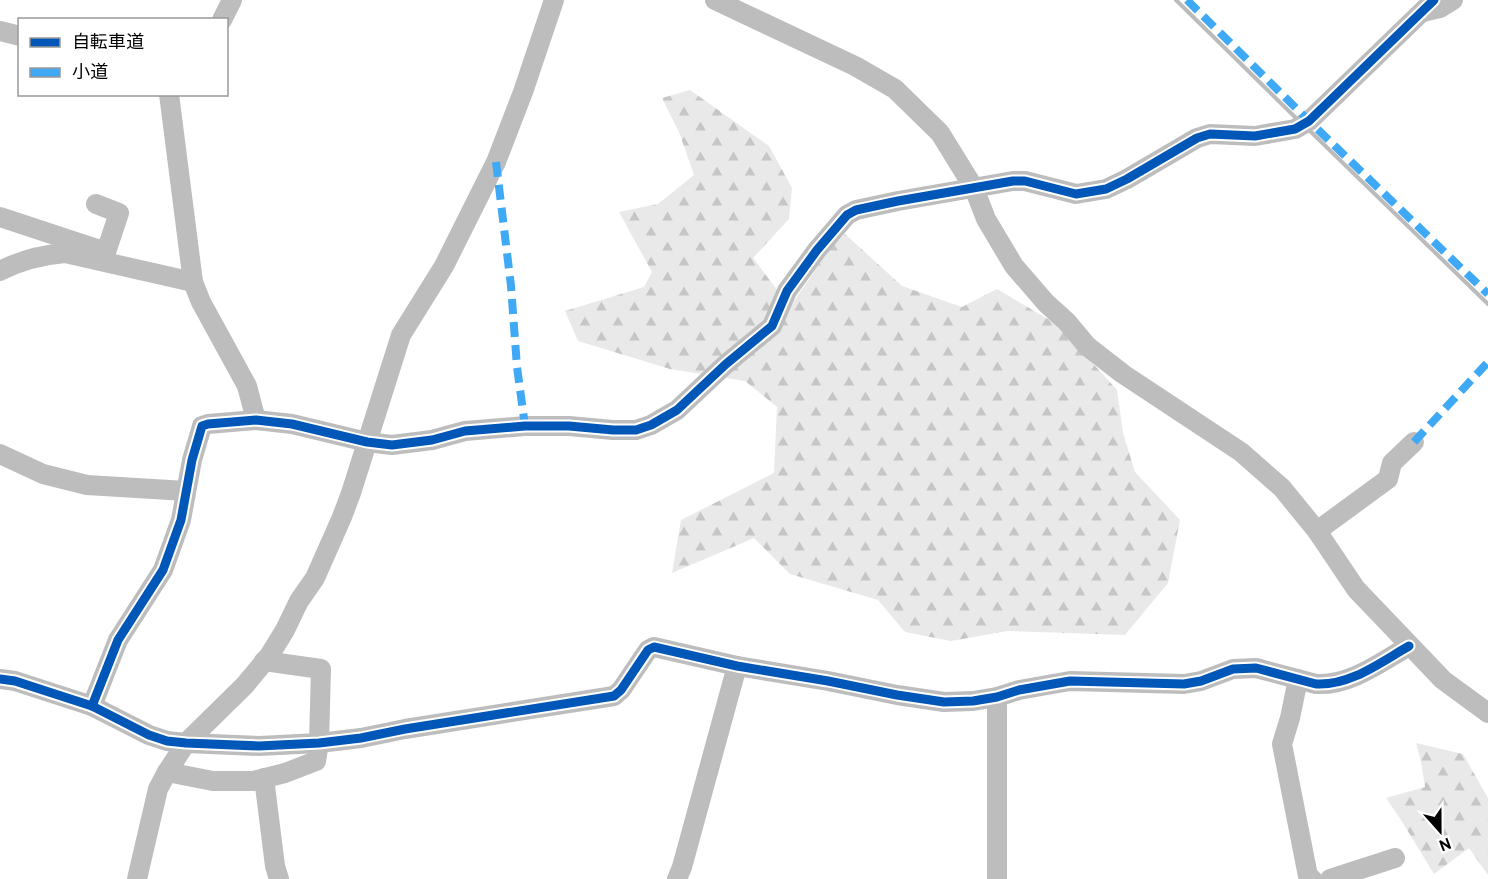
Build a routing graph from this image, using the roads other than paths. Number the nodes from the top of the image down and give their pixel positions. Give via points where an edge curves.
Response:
1 (232, 0) edge
2 (554, 0) edge
3 (715, 0) edge
4 (1453, 0) edge
5 (1427, 6) edge
6 (223, 18) edge
7 (0, 31) edge
8 (18, 36) edge
9 (169, 96) edge
10 (974, 188) junction
11 (96, 204) dead end
12 (0, 217) edge
13 (0, 271) edge
14 (193, 282) junction
15 (256, 420) junction
16 (367, 442) junction
17 (1414, 442) dead end
18 (0, 454) edge
19 (186, 491) junction
20 (1317, 531) junction
21 (1409, 646) junction
22 (264, 661) junction
23 (737, 666) junction
24 (0, 679) edge
25 (1298, 679) junction
26 (997, 697) junction
27 (92, 706) junction
28 (1488, 713) edge
29 (186, 743) junction
30 (319, 743) junction
31 (167, 772) junction
32 (264, 778) junction
33 (1395, 858) dead end
34 (137, 879) edge
35 (279, 879) edge
36 (677, 879) edge
37 (997, 879) edge
38 (1312, 879) edge
39 (1330, 879) edge

1 - 6 street
2 - 16 street via 496,162 444,266 401,335
3 - 10 street via 895,89 940,133
4 - 5 street via 1440,8
5 - 10 street via 1309,121 1295,129 1255,136 1210,134 1197,138 1106,189 1076,194 1025,181
7 - 8 street
9 - 14 street
10 - 16 street via 856,210 847,215 787,291 772,326 677,410 651,425 636,430 525,426 465,431 392,445
10 - 20 street via 986,219 1014,266 1087,346 1241,452 1282,488
11 - 12 street via 119,213 106,252
13 - 14 street via 34,257 64,254
14 - 15 street via 247,386
15 - 16 street via 292,424
15 - 19 street via 202,426
16 - 22 street via 342,517 315,578
17 - 20 street via 1392,463 1388,479
18 - 19 street via 43,474 87,485
19 - 27 street via 182,520 163,570 118,640
20 - 21 street via 1356,589
21 - 25 street via 1363,673 1326,685
21 - 28 street via 1443,680
22 - 29 street
22 - 30 street via 321,669
23 - 26 street via 944,702
23 - 30 street via 654,647 614,696
23 - 36 street
24 - 27 street
25 - 26 street via 1257,668 1233,669 1184,684 1070,681
25 - 38 street via 1282,744 1308,876
26 - 37 street
27 - 29 street via 149,735
29 - 30 street
29 - 31 street
30 - 32 street via 316,761
31 - 32 street via 213,781
31 - 34 street via 158,789
32 - 35 street
33 - 39 street

